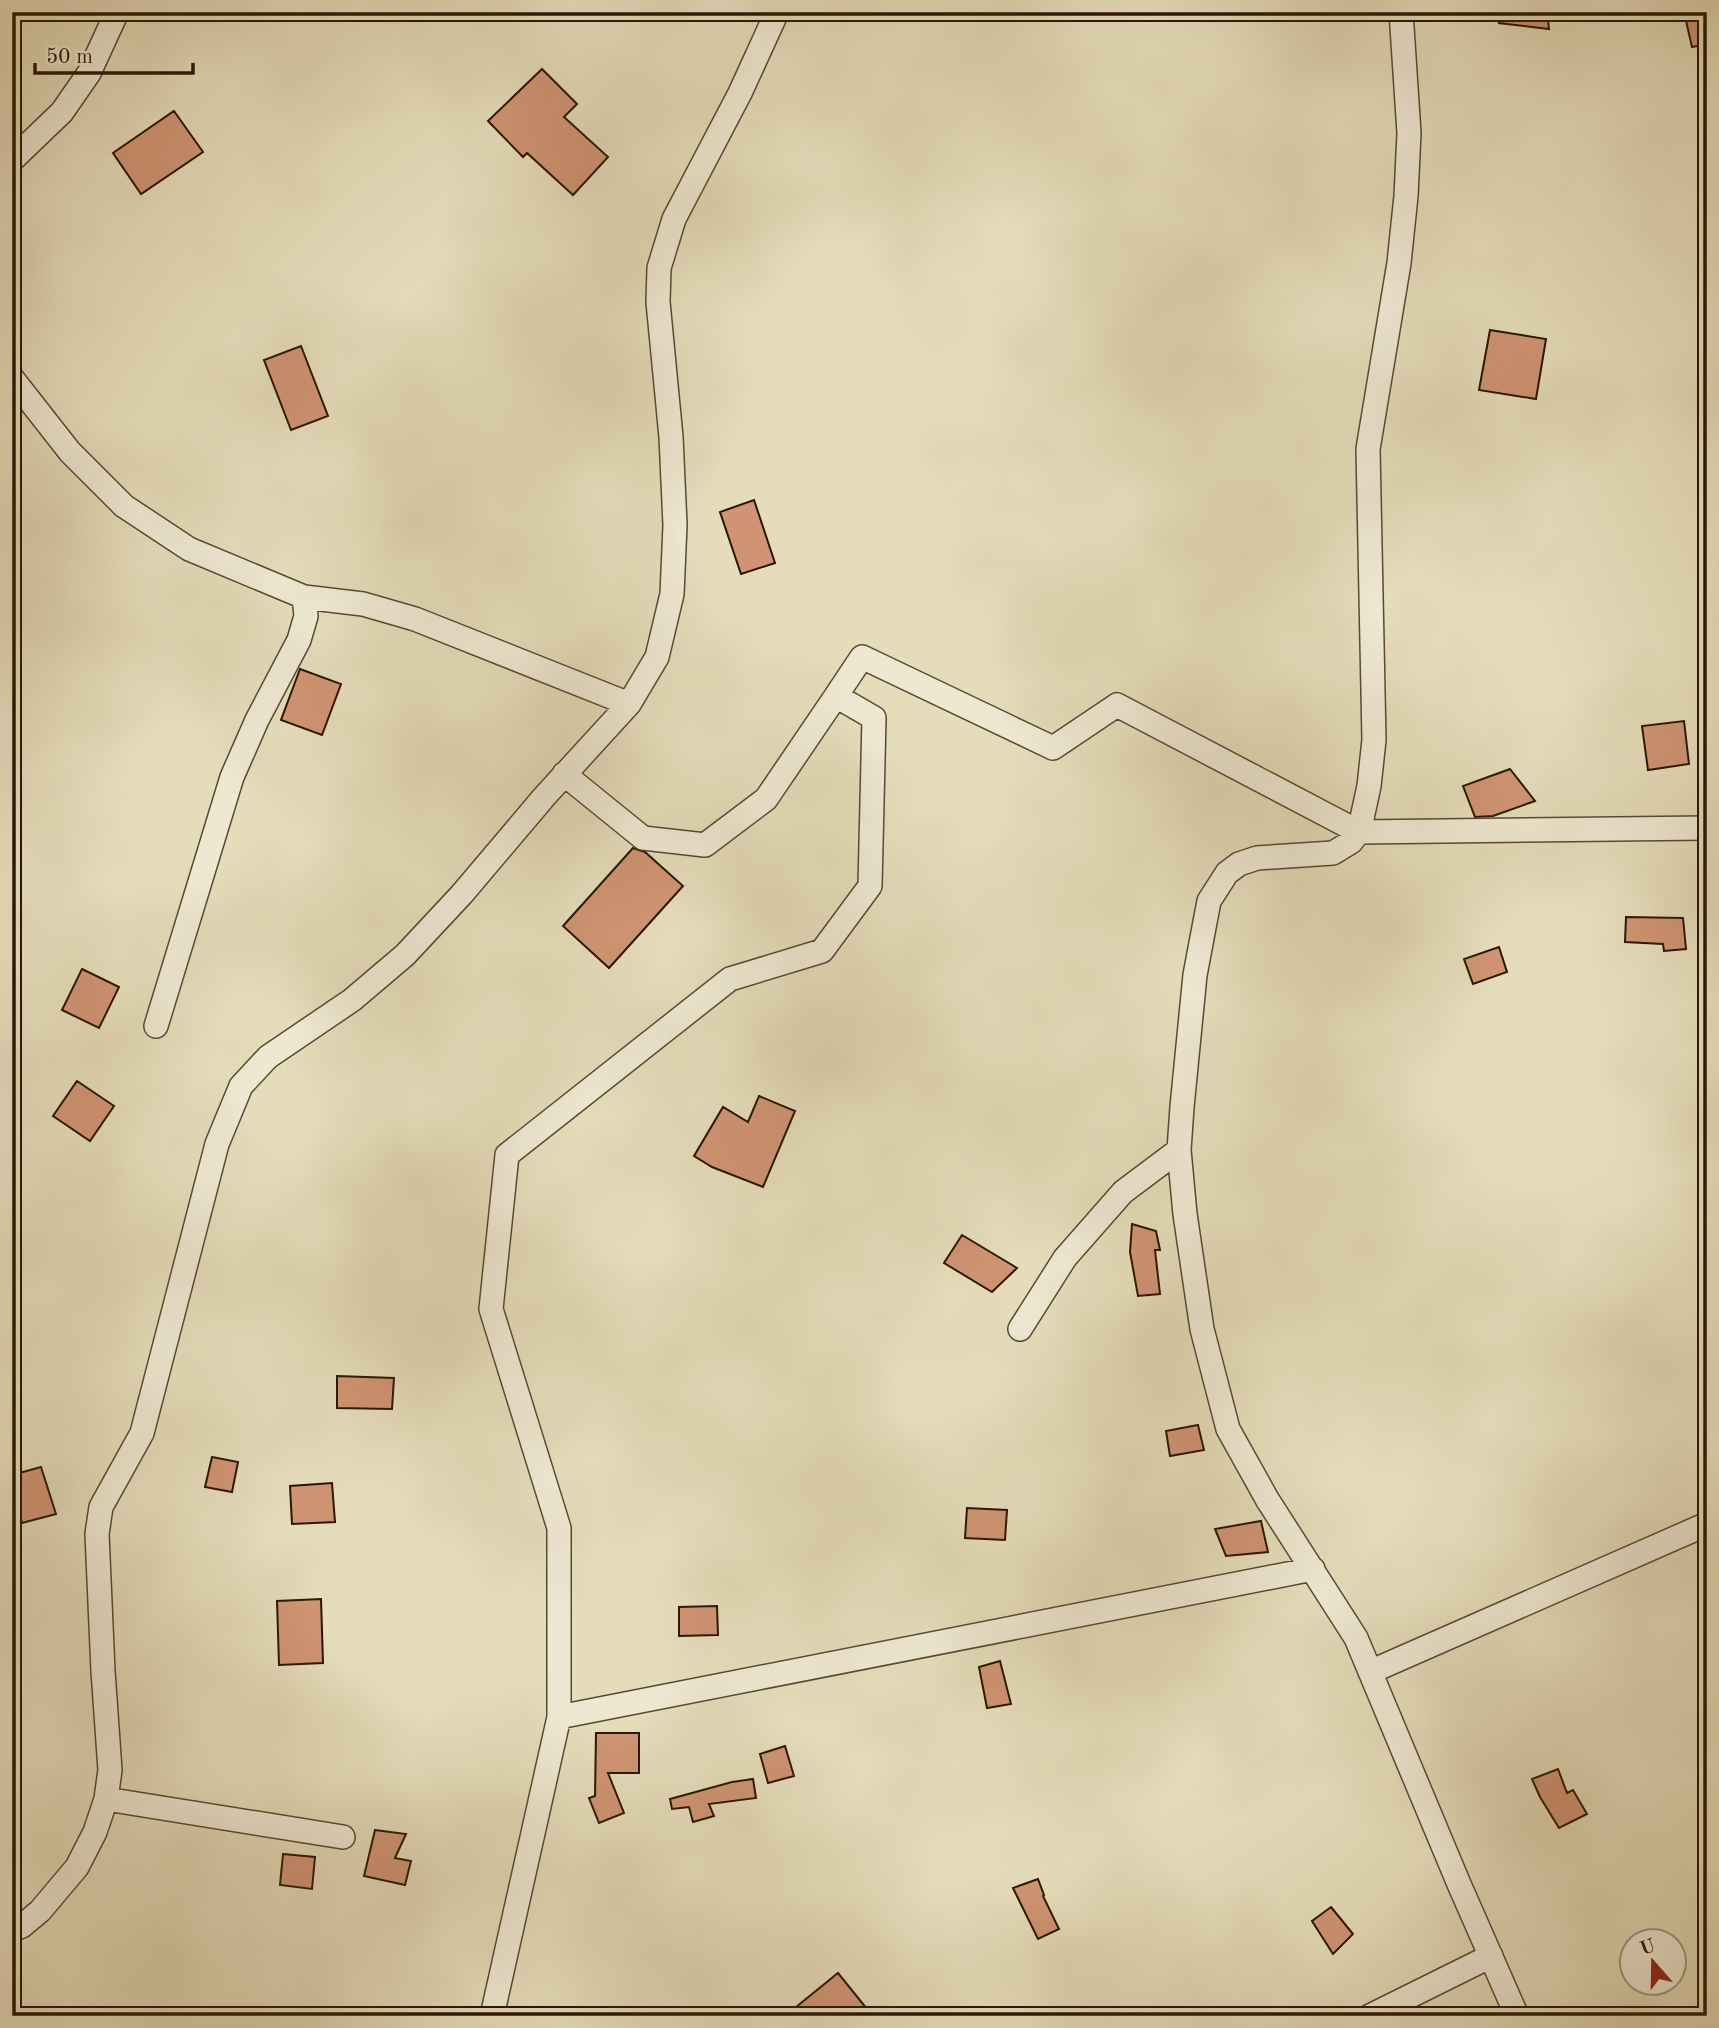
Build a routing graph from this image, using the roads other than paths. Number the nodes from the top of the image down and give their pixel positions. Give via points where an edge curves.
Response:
1 (117, 12) edge
2 (777, 12) edge
3 (1401, 12) edge
4 (12, 160) edge
5 (12, 378) edge
6 (304, 597) junction
7 (836, 696) junction
8 (629, 704) junction
9 (564, 774) junction
10 (1707, 828) edge
11 (1359, 832) junction
12 (156, 1026) dead end
13 (1179, 1150) junction
14 (1020, 1329) dead end
15 (1707, 1524) edge
16 (1313, 1569) junction
17 (1370, 1672) junction
18 (559, 1717) junction
19 (106, 1799) junction
20 (343, 1837) dead end
21 (12, 1930) edge
22 (1491, 1956) junction
23 (492, 2016) edge
24 (1370, 2016) edge
25 (1517, 2016) edge

1 - 4 street via 89,73 62,112
2 - 8 street via 674,219 659,268 674,500 673,594 657,657
3 - 11 street via 1409,132 1407,184 1399,263 1368,449 1374,740
5 - 6 street via 70,452 124,506 189,549
6 - 8 street via 363,604 415,620
6 - 12 street via 306,616 299,640 232,778
7 - 9 street via 766,799 705,845 643,838
7 - 11 street via 862,657 1053,748 1117,705
7 - 18 street via 874,718 870,886 821,951 730,979 507,1155 491,1309 559,1528
8 - 9 street
9 - 19 street via 405,955 352,1000 268,1057 241,1086 228,1113 142,1433 101,1507 97,1534 110,1770
10 - 11 street
11 - 13 street via 1333,853 1257,858 1239,864 1227,873 1209,901 1195,975
13 - 14 street via 1123,1192 1065,1258
13 - 16 street via 1202,1329 1228,1429
15 - 17 street
16 - 17 street via 1356,1638
16 - 18 street
17 - 22 street
18 - 23 street
19 - 20 street
19 - 21 street via 77,1867 40,1911
22 - 24 street
22 - 25 street

